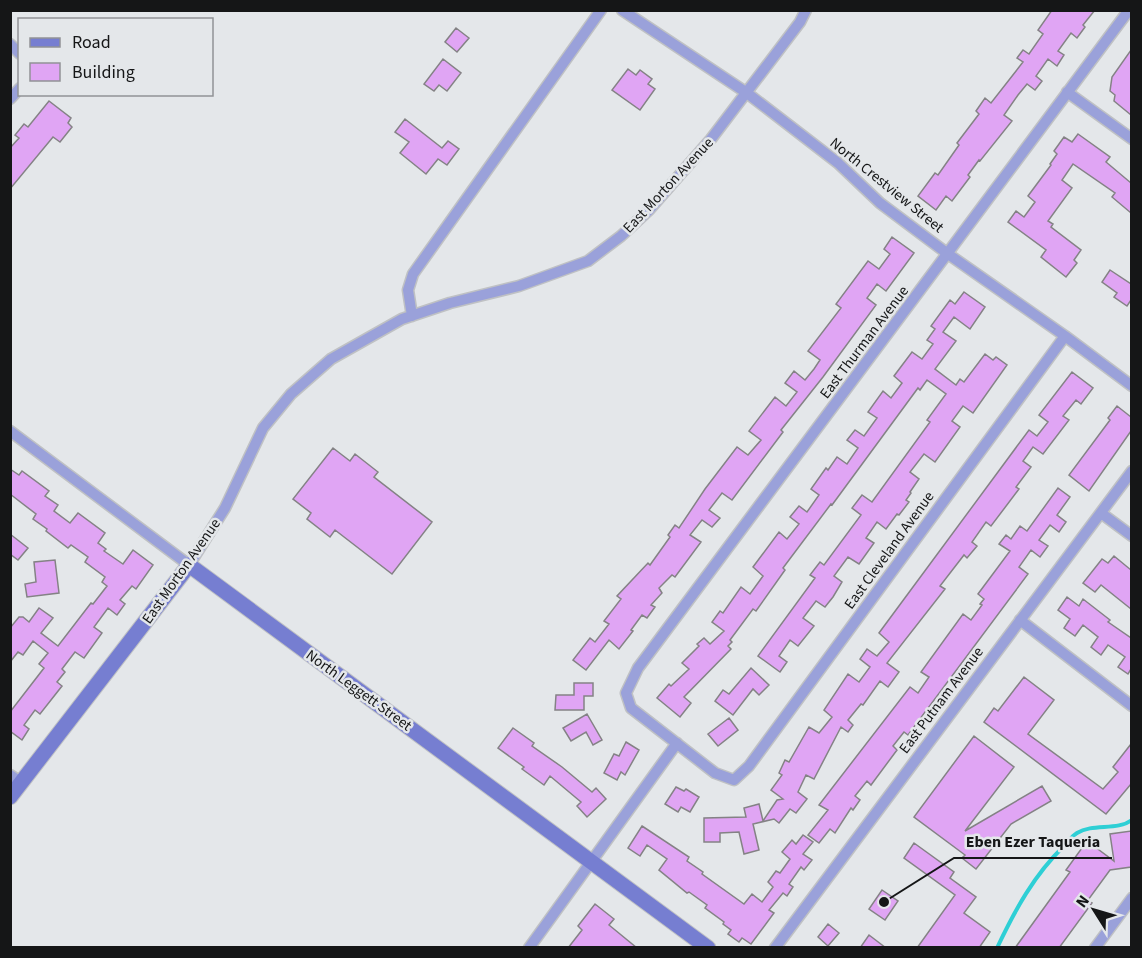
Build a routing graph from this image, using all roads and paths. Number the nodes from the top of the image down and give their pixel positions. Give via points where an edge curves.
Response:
1 (602, 10) edge
2 (622, 10) edge
3 (806, 10) edge
4 (1129, 10) edge
5 (1067, 92) junction
6 (747, 93) junction
7 (1131, 139) edge
8 (948, 254) junction
9 (412, 316) junction
10 (1065, 336) junction
11 (1131, 386) edge
12 (10, 431) edge
13 (1131, 471) edge
14 (1101, 513) junction
15 (1131, 536) edge
16 (189, 565) junction
17 (1020, 620) junction
18 (1131, 706) edge
19 (678, 743) junction
20 (16, 779) edge
21 (10, 798) edge
22 (591, 861) junction
23 (1131, 898) edge
24 (529, 948) edge
25 (708, 948) edge
26 (775, 948) edge
27 (1095, 948) edge

1 - 9 street via 413,273 408,290
2 - 6 street, North Crestview Street
3 - 6 street, East Morton Avenue
4 - 5 street, East Thurman Avenue
5 - 7 street
5 - 8 street, East Thurman Avenue
6 - 8 street, North Crestview Street
6 - 9 street, East Morton Avenue via 649,210 588,261 519,286
8 - 10 street, North Crestview Street
8 - 19 street, East Thurman Avenue via 638,668 626,693 631,708
9 - 16 street, East Morton Avenue via 331,359 291,394 263,428 225,508
10 - 11 street, North Crestview Street
10 - 19 street, East Cleveland Avenue via 749,766 734,780 716,773
12 - 16 street, North Leggett Street
13 - 14 street, East Putnam Avenue
14 - 15 street
14 - 17 street, East Putnam Avenue
16 - 20 street, East Morton Avenue
16 - 22 street, North Leggett Street
17 - 18 street
17 - 26 street, East Putnam Avenue
19 - 22 street
20 - 21 street, East Morton Avenue
22 - 24 street
22 - 25 street, North Leggett Street
23 - 27 street

